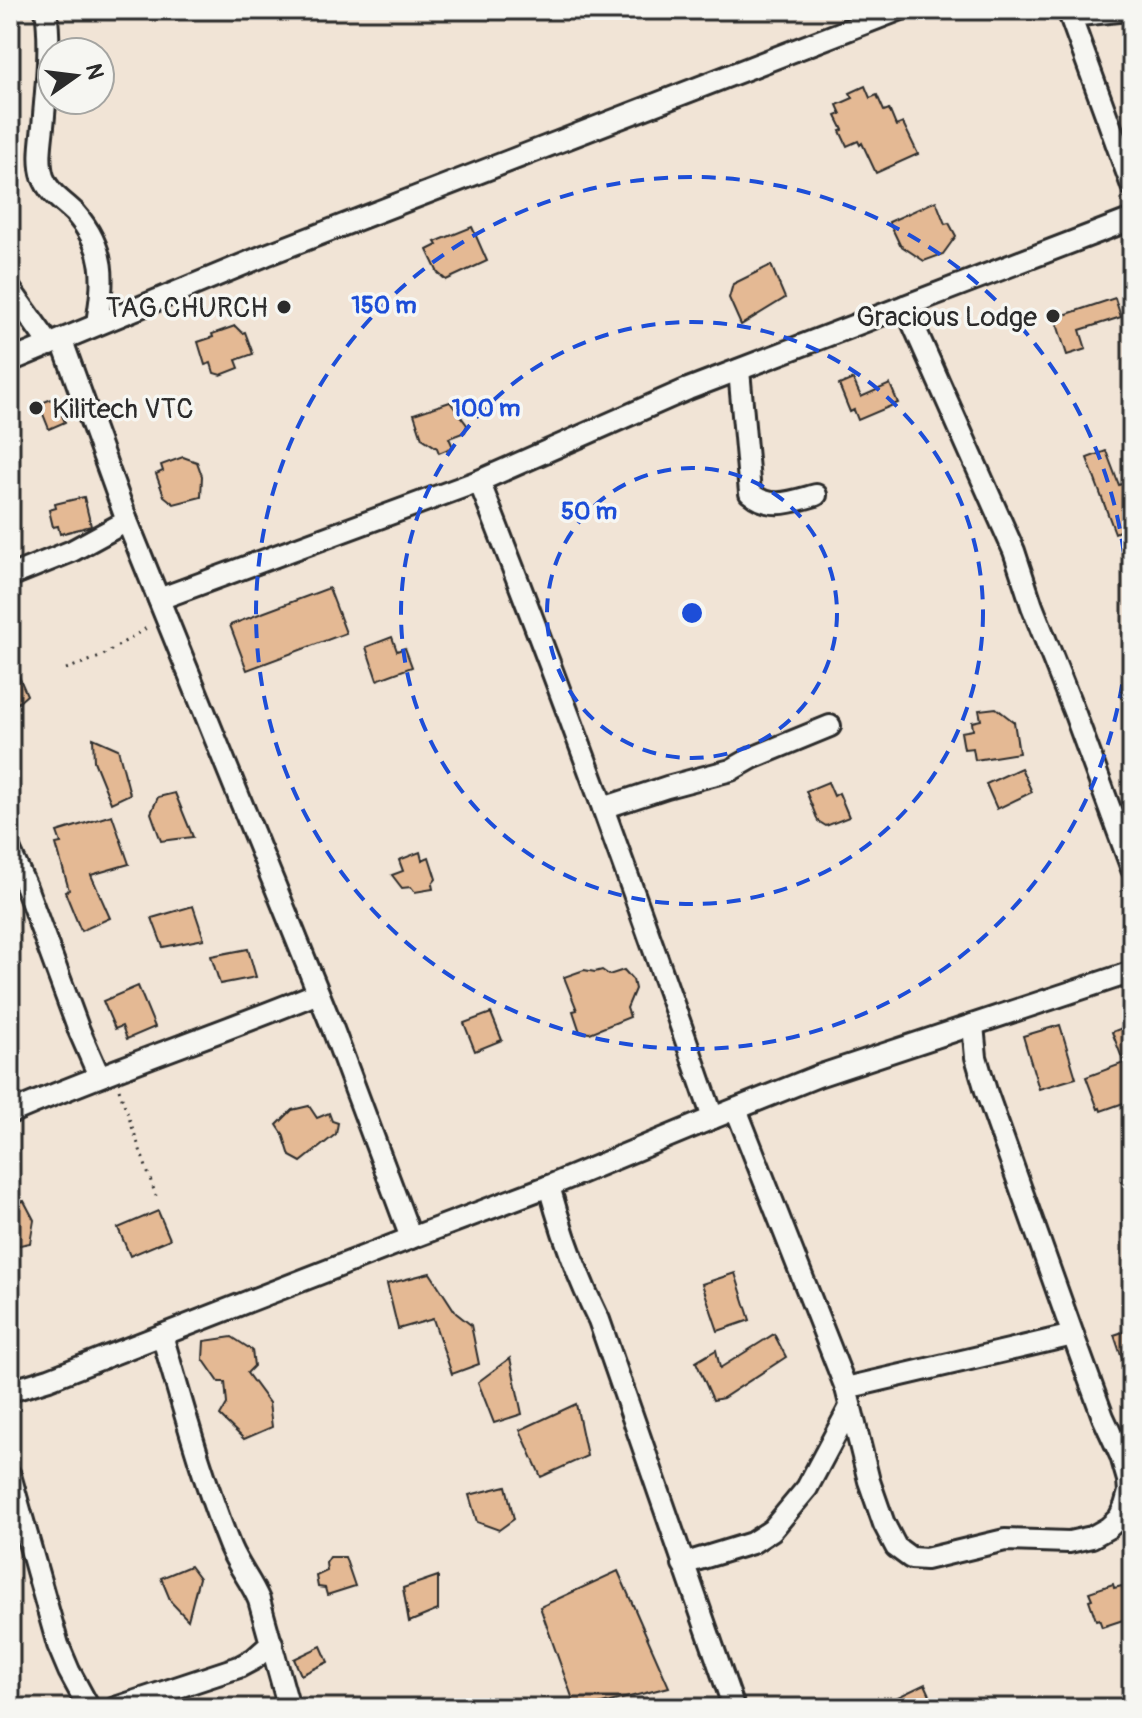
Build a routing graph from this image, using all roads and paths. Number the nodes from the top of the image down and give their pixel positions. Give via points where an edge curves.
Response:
1 (46, 10) edge
2 (899, 10) edge
3 (1128, 10) edge
4 (1069, 13) edge
5 (1132, 186) edge
6 (1132, 219) edge
7 (10, 289) edge
8 (905, 306) junction
9 (97, 323) junction
10 (56, 343) junction
11 (10, 361) edge
12 (739, 370) junction
13 (479, 481) junction
14 (816, 495) dead end
15 (127, 521) junction
16 (10, 576) edge
17 (162, 607) junction
18 (66, 669) dead end
19 (830, 726) dead end
20 (603, 808) junction
21 (10, 851) edge
22 (1132, 869) edge
23 (1132, 972) edge
24 (318, 993) junction
25 (973, 1025) junction
26 (106, 1073) junction
27 (736, 1109) junction
28 (10, 1113) edge
29 (713, 1118) junction
30 (549, 1186) junction
31 (156, 1196) dead end
32 (411, 1238) junction
33 (162, 1335) junction
34 (1073, 1335) junction
35 (846, 1388) junction
36 (10, 1391) edge
37 (849, 1409) junction
38 (10, 1475) edge
39 (683, 1564) junction
40 (272, 1643) junction
41 (89, 1708) edge
42 (115, 1708) edge
43 (289, 1708) edge
44 (734, 1708) edge

1 - 9 street via 42,176 98,249 103,286
2 - 9 street
3 - 4 street
4 - 5 street
6 - 8 street
7 - 10 street
8 - 12 street
8 - 22 street via 1014,551
9 - 10 street
10 - 11 street
10 - 15 street
12 - 13 street
12 - 14 street via 750,493 778,505
13 - 17 street
13 - 20 street
15 - 16 street
15 - 17 street
17 - 18 path via 100,657
17 - 24 street
19 - 20 street via 731,770
20 - 29 street
21 - 26 street via 73,1016
23 - 25 street
24 - 26 street
24 - 32 street
25 - 27 street
25 - 34 street via 986,1091
26 - 28 street
26 - 31 path
27 - 29 street
27 - 35 street
29 - 30 street
30 - 32 street
30 - 39 street
32 - 33 street
33 - 36 street
33 - 40 street via 229,1544 254,1586
34 - 35 street
34 - 37 street via 1128,1480 1119,1518 1092,1537 1069,1542 1005,1540 911,1558 896,1547 884,1524
35 - 37 street
37 - 39 street via 807,1488 772,1530 752,1543
38 - 41 street via 58,1645
39 - 44 street
40 - 42 street via 239,1667
40 - 43 street

